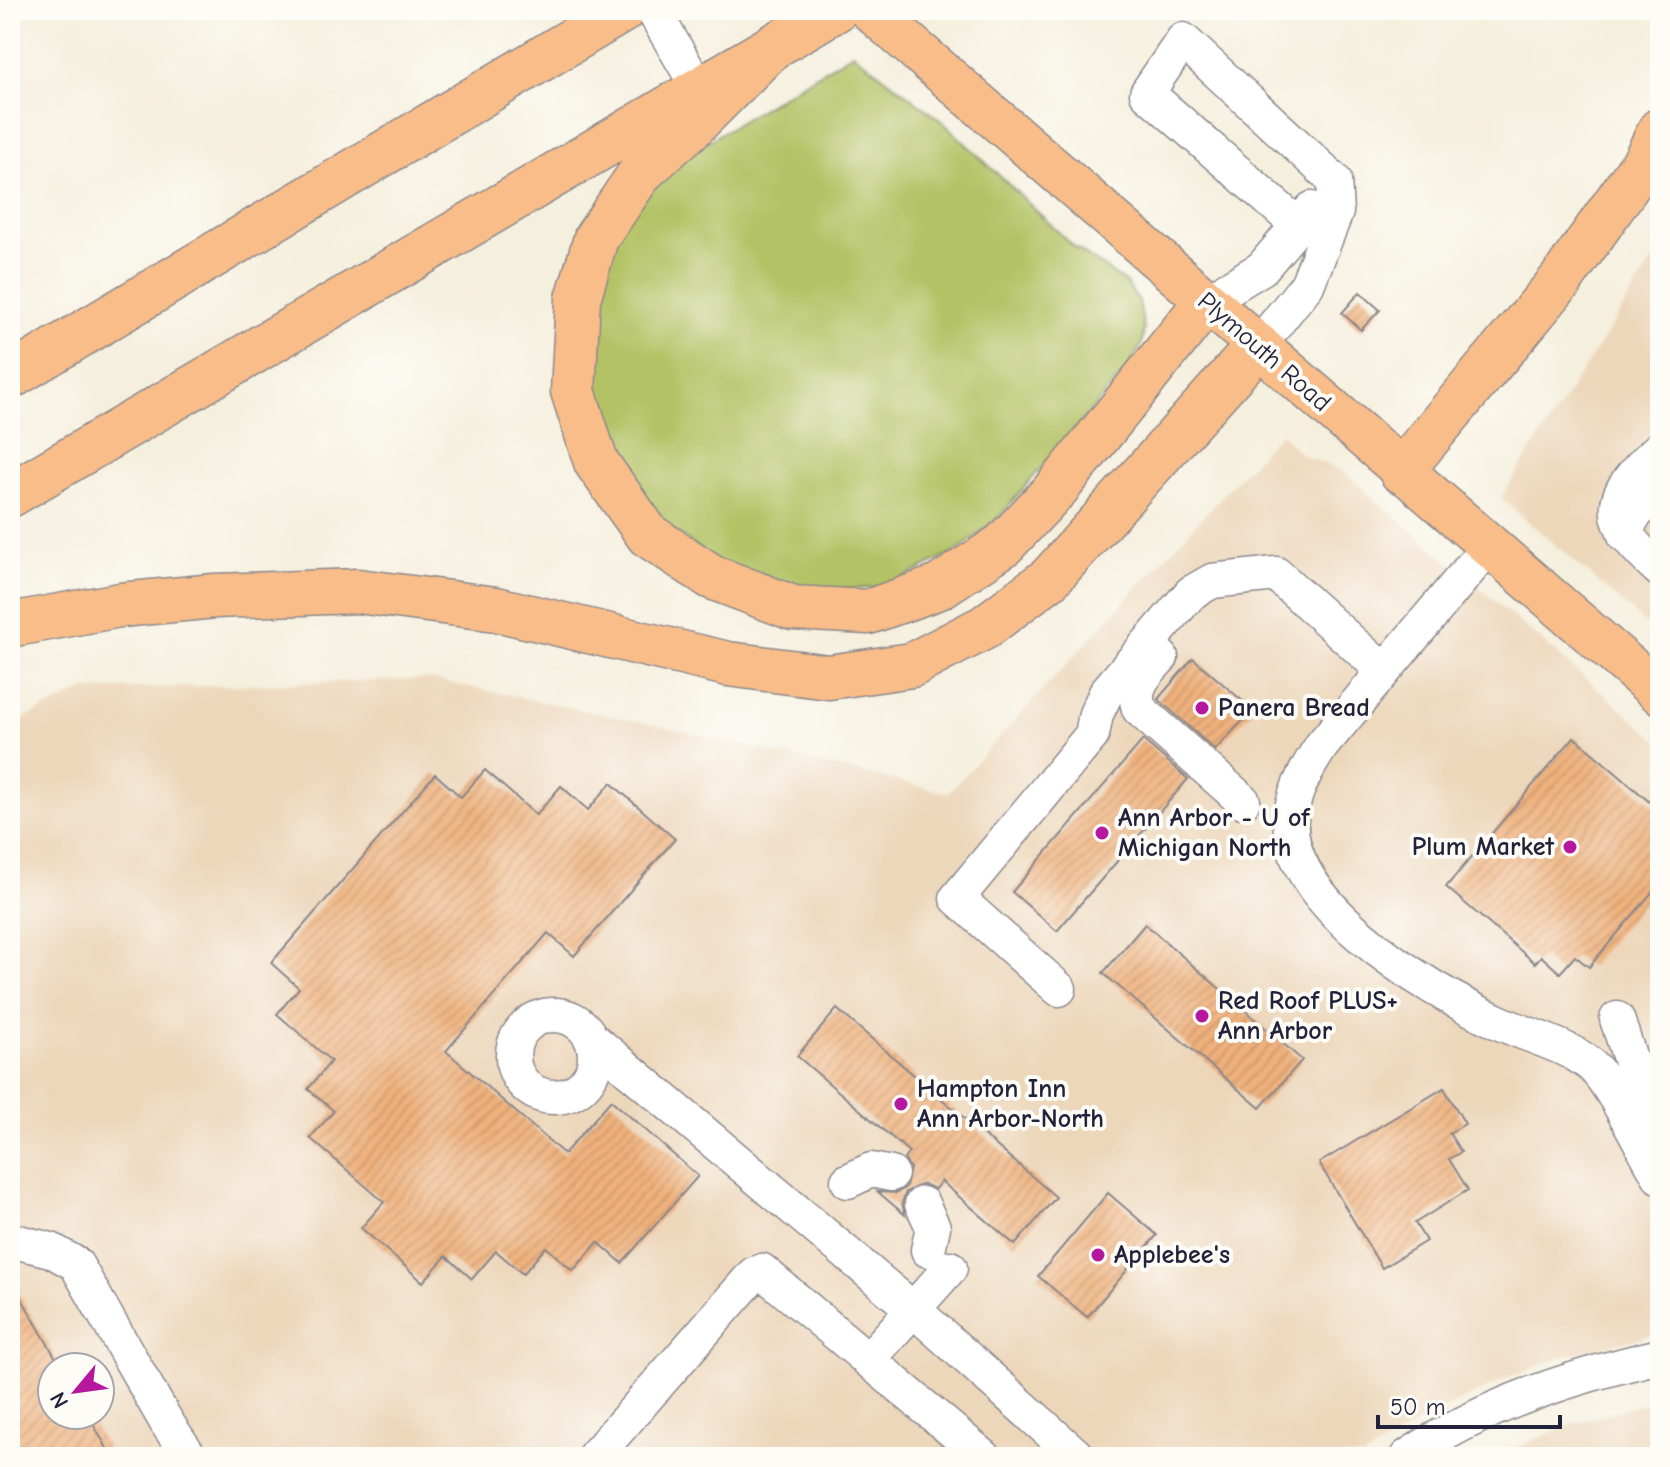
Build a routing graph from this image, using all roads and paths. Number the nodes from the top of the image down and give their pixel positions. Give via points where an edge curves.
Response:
1 (623, 10) edge
2 (653, 10) edge
3 (835, 10) edge
4 (870, 10) edge
5 (773, 46) junction
6 (699, 89) junction
7 (1660, 130) edge
8 (1334, 180) junction
9 (1299, 226) junction
10 (1206, 302) junction
11 (1258, 346) junction
12 (10, 377) edge
13 (1660, 448) edge
14 (1401, 471) junction
15 (1660, 487) edge
16 (10, 495) edge
17 (1625, 535) junction
18 (1489, 546) junction
19 (1660, 570) edge
20 (1205, 604) dead end
21 (10, 625) edge
22 (1384, 671) junction
23 (1660, 693) edge
24 (1243, 801) dead end
25 (1059, 989) dead end
26 (1617, 1019) dead end
27 (591, 1038) dead end
28 (1660, 1121) edge
29 (891, 1174) dead end
30 (1660, 1177) edge
31 (848, 1181) dead end
32 (922, 1204) dead end
33 (10, 1240) edge
34 (914, 1310) junction
35 (1660, 1356) edge
36 (868, 1360) junction
37 (1056, 1451) edge
38 (190, 1457) edge
39 (594, 1457) edge
40 (984, 1457) edge
41 (1407, 1457) edge

1 - 12 highway
2 - 6 street
3 - 5 highway
4 - 10 main road, Plymouth Road
5 - 6 highway
5 - 10 highway via 641,172 596,238 578,299 573,391 596,462 648,535 712,577 793,608 868,612 939,587 1003,545 1057,488
6 - 16 highway
7 - 14 highway via 1645,161 1561,280
8 - 9 street
8 - 9 street via 1183,40 1147,93
8 - 11 street via 1336,212 1307,285
9 - 10 street via 1262,268
10 - 11 main road, Plymouth Road
11 - 14 main road, Plymouth Road
11 - 21 highway via 1050,578 985,627 912,665 829,677 728,664 496,609 358,591 120,605
13 - 17 street via 1616,501
14 - 18 main road, Plymouth Road
15 - 17 street via 1632,518
17 - 19 street
18 - 22 street
18 - 23 main road, Plymouth Road
20 - 24 street via 1138,685 1136,701 1144,717
22 - 25 street via 1276,574 1212,581 1191,593 1107,691 1092,735 957,898
22 - 30 street via 1305,772 1292,807 1293,837 1304,874 1367,940 1423,982 1587,1062
26 - 28 street via 1637,1080
27 - 34 street
29 - 31 street via 871,1170
32 - 34 street via 939,1259
33 - 38 street via 51,1250 76,1264
34 - 36 street
34 - 37 street
35 - 41 street via 1495,1408
36 - 39 street via 762,1271
36 - 40 street

